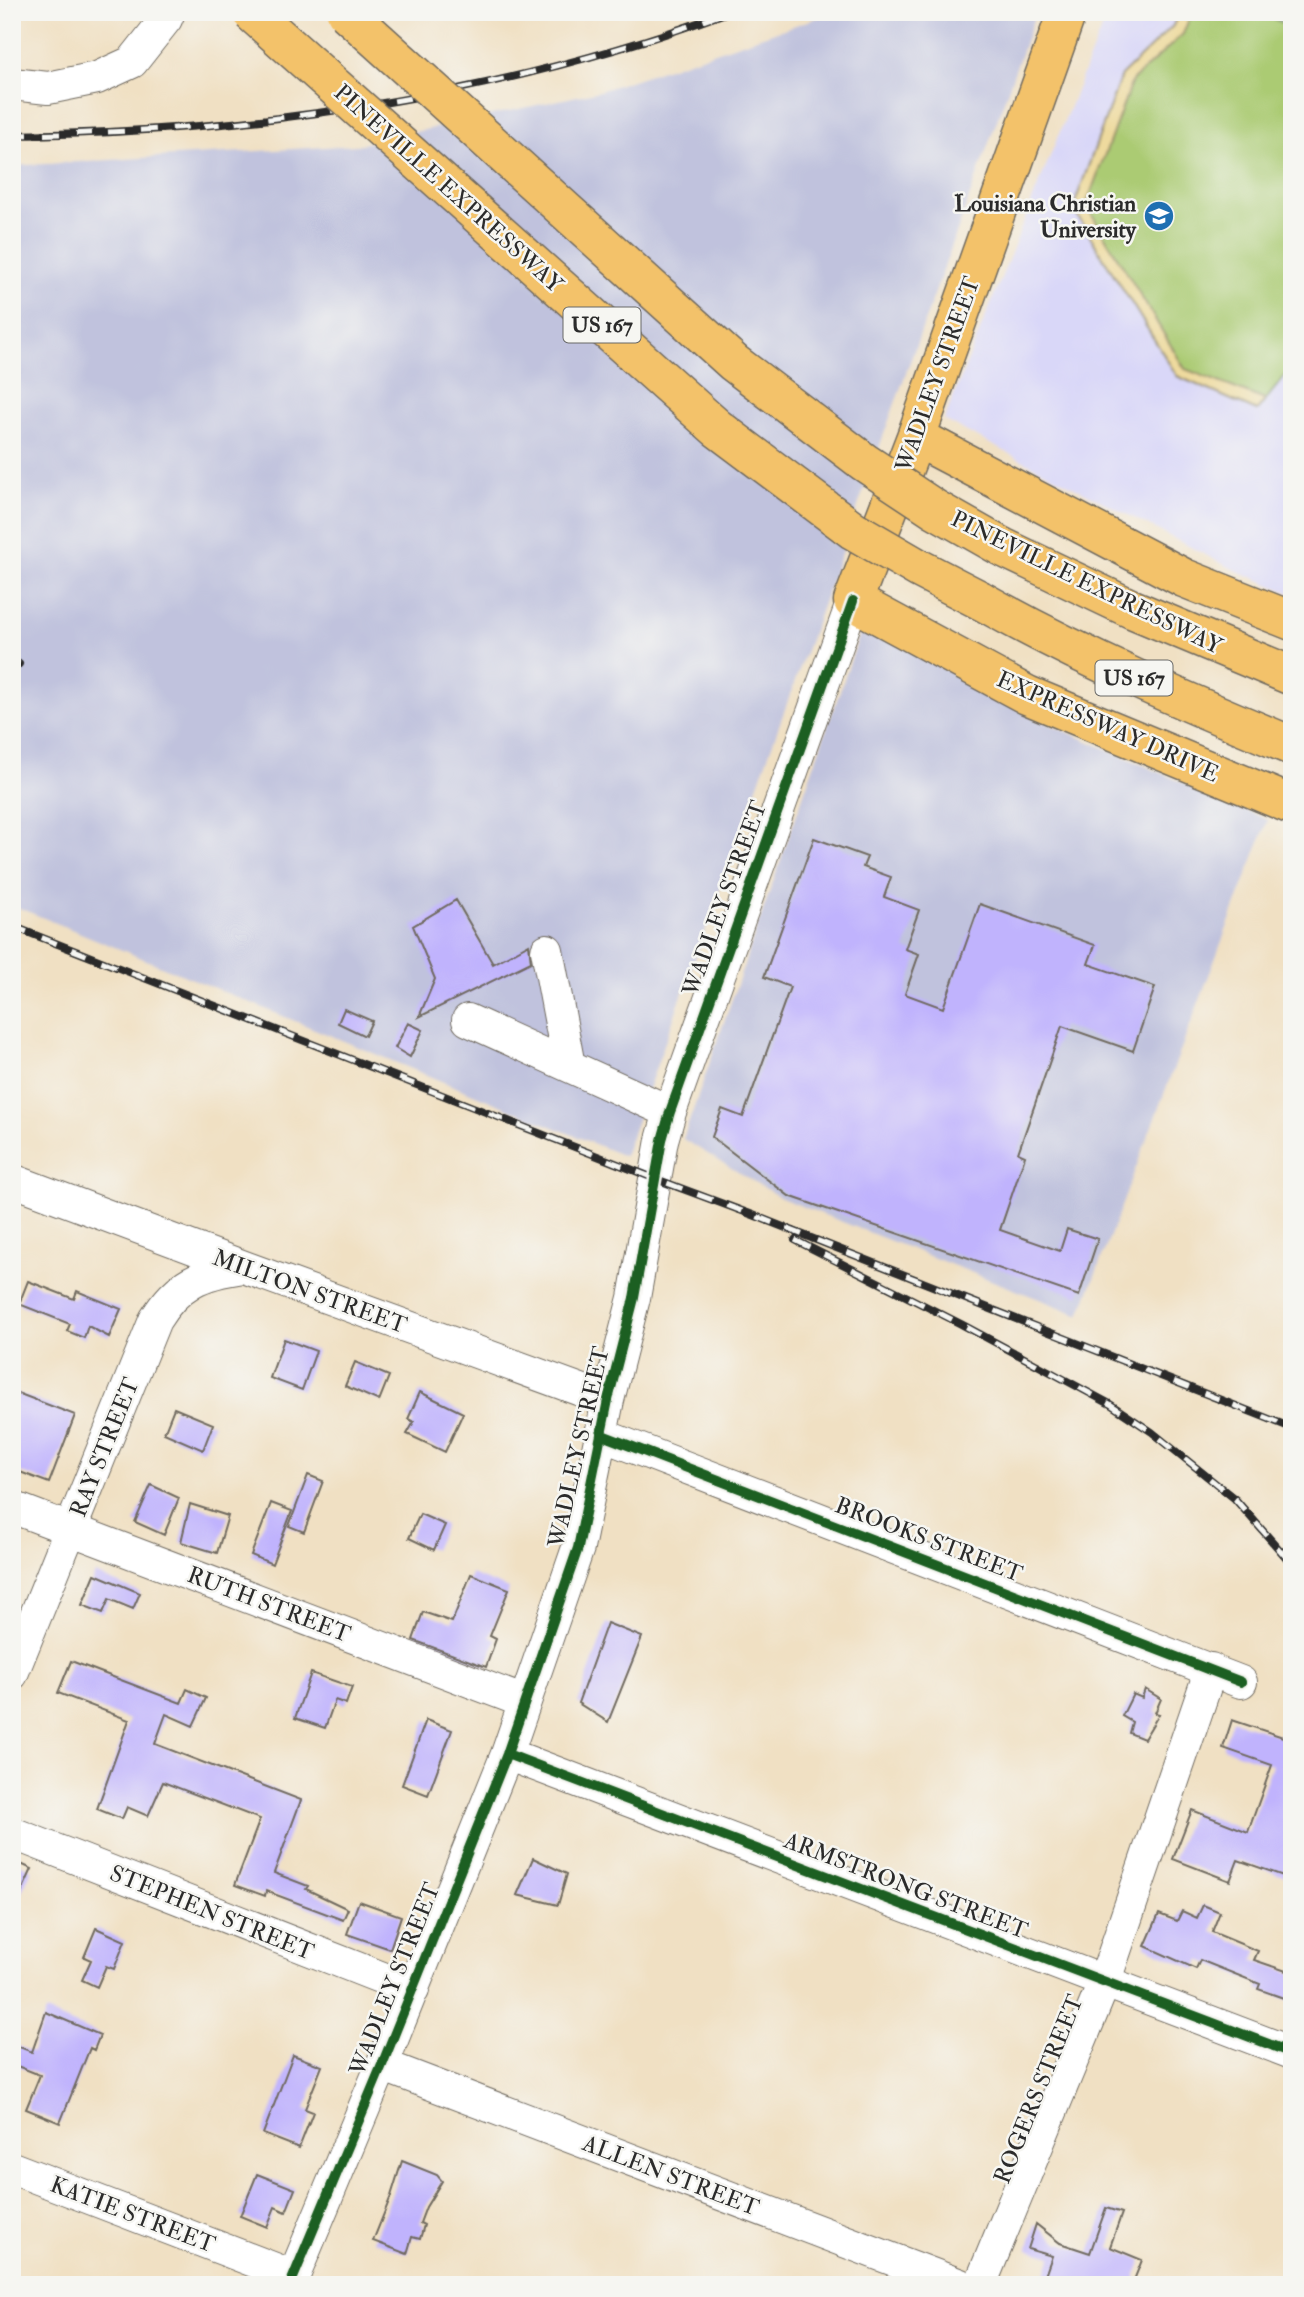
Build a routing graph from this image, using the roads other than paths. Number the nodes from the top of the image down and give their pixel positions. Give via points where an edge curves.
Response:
1 (251, 12) edge
2 (346, 12) edge
3 (1067, 12) edge
4 (164, 14) edge
5 (12, 83) edge
6 (916, 437) junction
7 (853, 601) junction
8 (1292, 621) edge
9 (1292, 676) edge
10 (1292, 746) edge
11 (1292, 805) edge
12 (547, 950) dead end
13 (468, 1020) dead end
14 (569, 1066) junction
15 (670, 1112) junction
16 (12, 1180) edge
17 (244, 1267) junction
18 (608, 1400) junction
19 (601, 1435) junction
20 (12, 1507) edge
21 (71, 1529) junction
22 (1211, 1670) junction
23 (12, 1674) edge
24 (1241, 1682) dead end
25 (525, 1702) junction
26 (507, 1754) junction
27 (12, 1833) edge
28 (1104, 1983) junction
29 (412, 1990) junction
30 (1292, 2053) edge
31 (382, 2065) junction
32 (12, 2168) edge
33 (292, 2281) edge
34 (960, 2285) edge
35 (981, 2285) edge

1 - 10 main road, PINEVILLE EXPRESSWAY / US 167, bridge via 717,428 853,530 1036,632
2 - 9 main road, PINEVILLE EXPRESSWAY / US 167, bridge via 734,363 864,462 1002,547 1132,609
3 - 6 main road, WADLEY STREET
4 - 5 street via 132,62 97,78 48,88
6 - 7 main road, WADLEY STREET
6 - 8 main road via 1184,578
7 - 11 main road, EXPRESSWAY DRIVE via 1027,695
7 - 15 street, WADLEY STREET
12 - 14 street
13 - 14 street
14 - 15 street
15 - 18 street, WADLEY STREET via 634,1298
16 - 17 street, MILTON STREET
17 - 18 street, MILTON STREET
17 - 21 street, RAY STREET via 195,1279 166,1302
18 - 19 street, WADLEY STREET
19 - 22 street, BROOKS STREET
19 - 25 street, WADLEY STREET via 578,1548
20 - 21 street, RUTH STREET
21 - 23 street, RAY STREET
21 - 25 street, RUTH STREET
22 - 24 street, BROOKS STREET
22 - 28 street, ROGERS STREET
25 - 26 street, WADLEY STREET
26 - 28 street, ARMSTRONG STREET
26 - 29 street, WADLEY STREET
27 - 29 street, STEPHEN STREET
28 - 30 street, ARMSTRONG STREET
28 - 35 street, ROGERS STREET
29 - 31 street, WADLEY STREET
31 - 33 street, WADLEY STREET
31 - 34 street, ALLEN STREET
32 - 33 street, KATIE STREET

